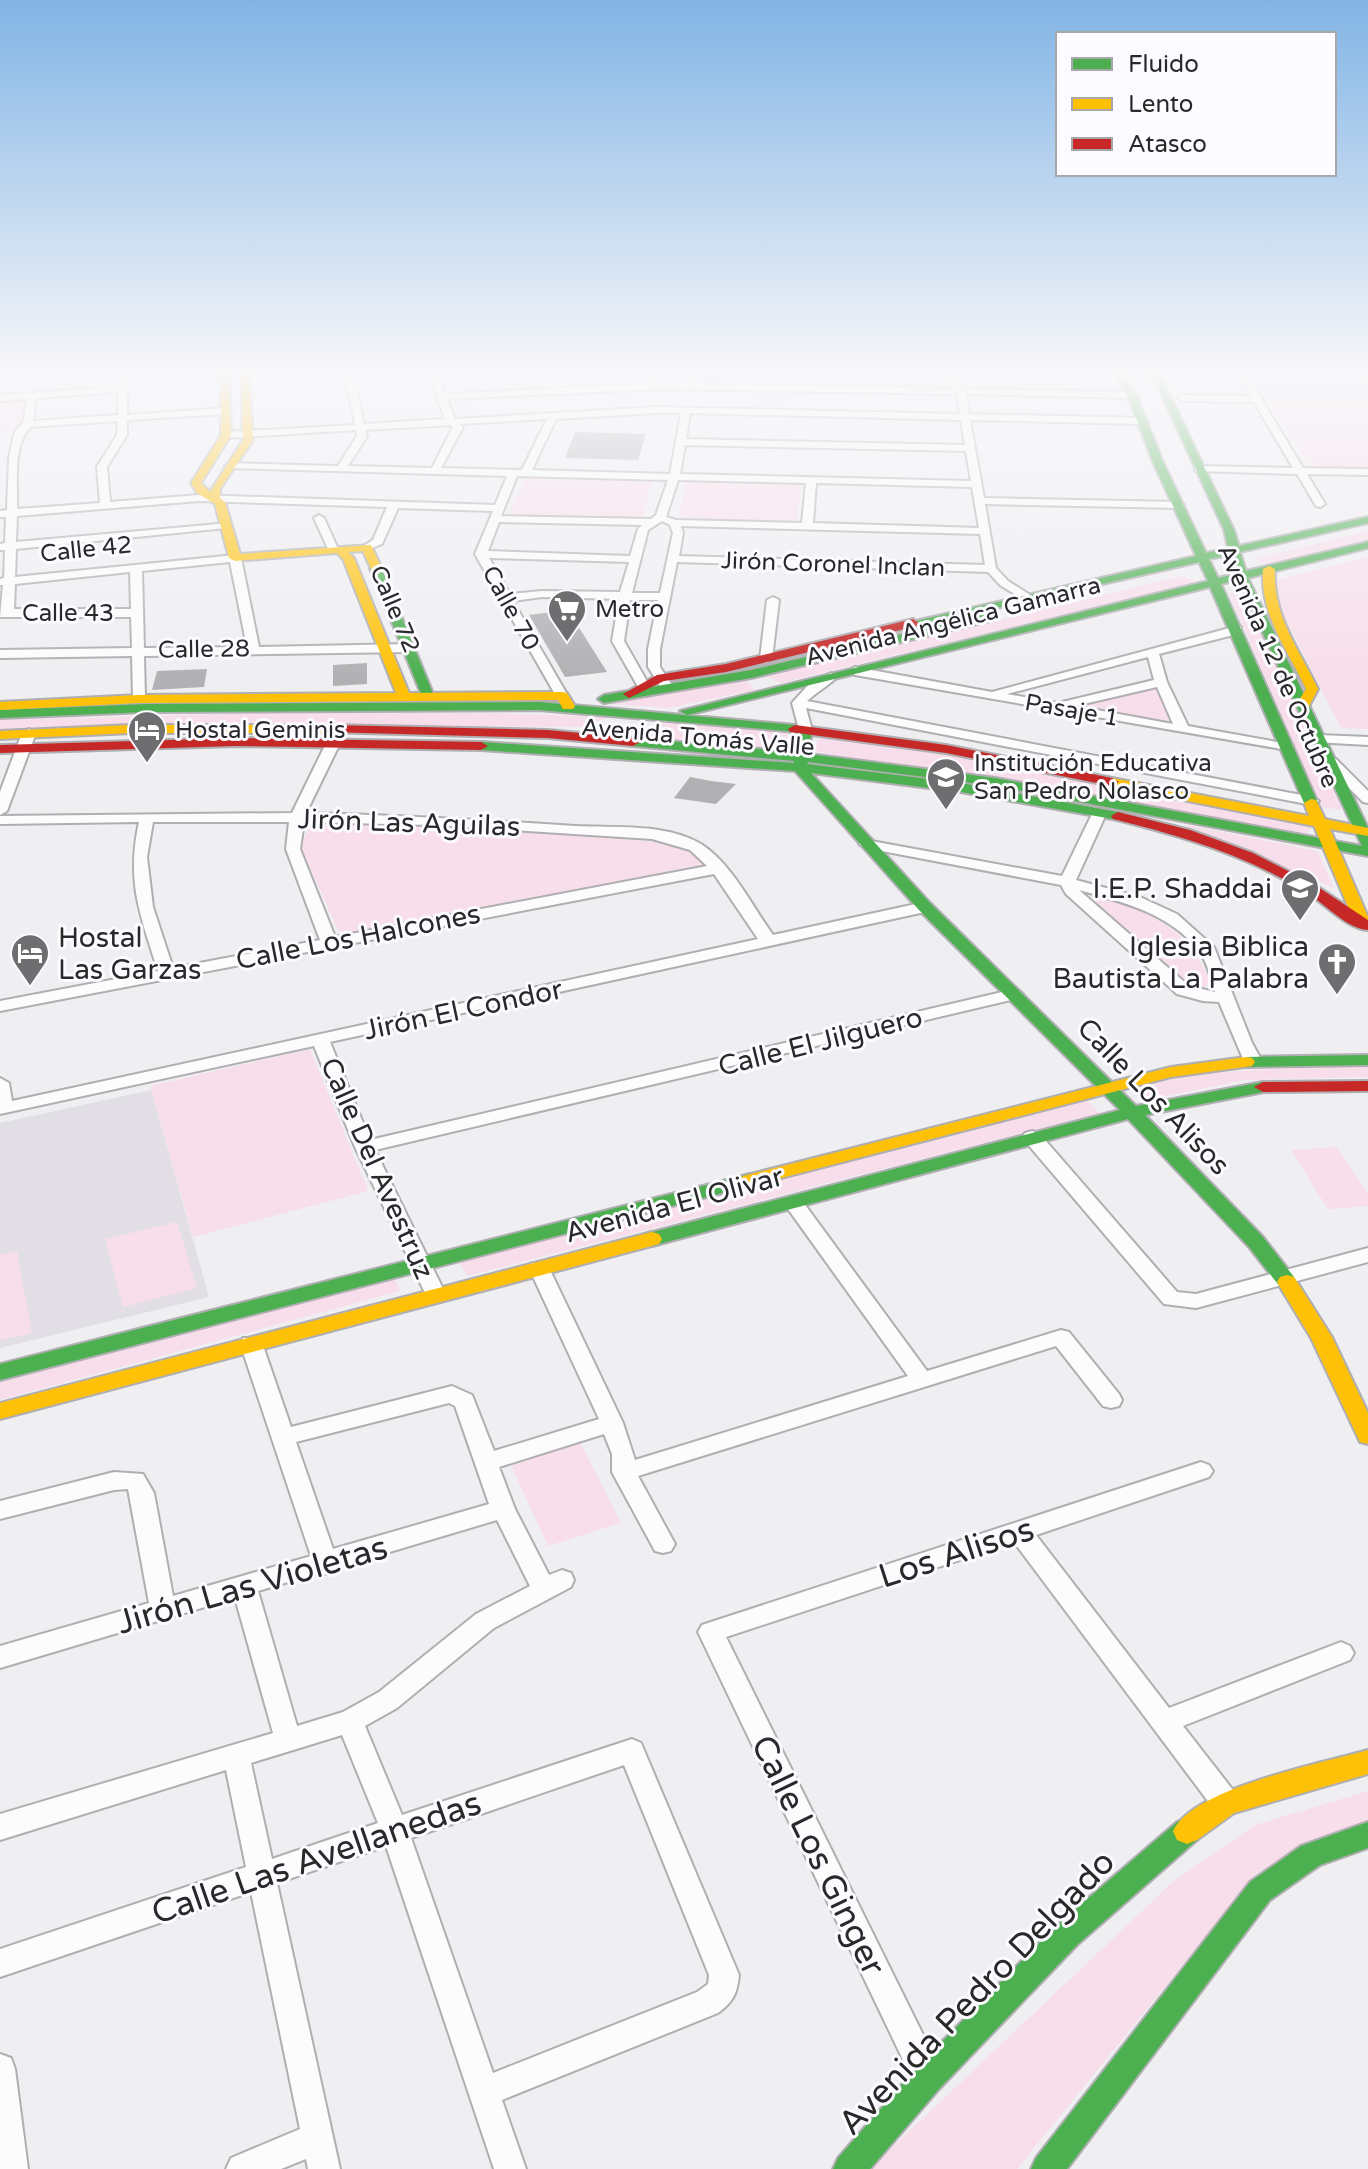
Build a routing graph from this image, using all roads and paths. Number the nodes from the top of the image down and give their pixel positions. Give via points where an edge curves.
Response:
1 (103, 476) edge
2 (200, 476) edge
3 (223, 476) edge
4 (518, 476) edge
5 (619, 476) edge
6 (975, 476) edge
7 (1165, 476) edge
8 (1203, 476) edge
9 (1303, 476) edge
10 (674, 478) junction
11 (811, 481) junction
12 (976, 484) junction
13 (6, 486) edge
14 (215, 498) junction
15 (978, 501) junction
16 (105, 504) junction
17 (394, 504) junction
18 (1320, 504) dead end
19 (1179, 505) junction
20 (13, 513) junction
21 (496, 513) junction
22 (0, 514) edge
23 (319, 518) dead end
24 (656, 520) junction
25 (1368, 520) edge
26 (675, 523) junction
27 (226, 525) junction
28 (807, 526) junction
29 (1368, 528) edge
30 (1229, 530) junction
31 (984, 531) junction
32 (1279, 541) junction
33 (1368, 545) edge
34 (6, 546) edge
35 (369, 552) junction
36 (341, 554) junction
37 (481, 554) junction
38 (235, 558) junction
39 (634, 559) junction
40 (674, 559) junction
41 (1238, 562) junction
42 (136, 568) junction
43 (1209, 568) junction
44 (991, 569) junction
45 (1269, 569) junction
46 (4, 581) edge
47 (625, 597) junction
48 (666, 597) junction
49 (506, 598) junction
50 (773, 600) dead end
51 (1032, 600) junction
52 (4, 613) edge
53 (137, 613) junction
54 (1237, 630) junction
55 (637, 645) junction
56 (387, 647) junction
57 (253, 648) junction
58 (409, 648) junction
59 (138, 650) junction
60 (1153, 653) junction
61 (0, 654) edge
62 (766, 659) junction
63 (855, 671) junction
64 (731, 672) junction
65 (831, 677) junction
66 (1161, 682) junction
67 (664, 683) junction
68 (639, 690) junction
69 (404, 696) junction
70 (428, 696) junction
71 (993, 696) junction
72 (139, 699) junction
73 (565, 701) junction
74 (798, 703) junction
75 (1303, 705) junction
76 (0, 706) edge
77 (1056, 707) junction
78 (0, 714) edge
79 (664, 715) junction
80 (1182, 728) junction
81 (805, 730) junction
82 (548, 734) junction
83 (0, 735) edge
84 (337, 736) junction
85 (1319, 739) junction
86 (27, 741) junction
87 (1368, 741) edge
88 (1288, 748) junction
89 (0, 749) edge
90 (1329, 760) junction
91 (800, 763) junction
92 (1368, 799) edge
93 (1312, 801) junction
94 (0, 811) edge
95 (1099, 814) junction
96 (297, 817) junction
97 (147, 818) junction
98 (0, 820) edge
99 (1321, 823) junction
100 (1366, 835) edge
101 (866, 844) junction
102 (1331, 845) junction
103 (1368, 852) edge
104 (716, 869) junction
105 (1067, 882) junction
106 (925, 907) junction
107 (1366, 928) edge
108 (328, 941) junction
109 (769, 942) junction
110 (167, 974) junction
111 (1015, 994) junction
112 (1224, 997) junction
113 (0, 1006) edge
114 (320, 1040) junction
115 (1368, 1060) edge
116 (1253, 1061) junction
117 (0, 1083) edge
118 (1368, 1086) edge
119 (1109, 1088) junction
120 (2, 1109) edge
121 (1133, 1112) junction
122 (1032, 1137) junction
123 (364, 1147) junction
124 (793, 1202) junction
125 (1368, 1255) edge
126 (420, 1265) junction
127 (539, 1268) junction
128 (1283, 1275) junction
129 (436, 1295) junction
130 (251, 1343) junction
131 (0, 1372) edge
132 (922, 1380) junction
133 (1111, 1400) dead end
134 (0, 1411) edge
135 (612, 1423) junction
136 (1368, 1436) edge
137 (285, 1437) junction
138 (487, 1462) junction
139 (1201, 1471) dead end
140 (624, 1472) junction
141 (503, 1509) junction
142 (0, 1510) edge
143 (1020, 1532) junction
144 (663, 1544) dead end
145 (326, 1564) junction
146 (244, 1586) junction
147 (163, 1610) junction
148 (711, 1632) joint
149 (1341, 1653) dead end
150 (0, 1657) edge
151 (350, 1721) junction
152 (1162, 1722) junction
153 (288, 1740) junction
154 (236, 1755) junction
155 (1368, 1762) edge
156 (1226, 1803) junction
157 (0, 1827) edge
158 (395, 1831) junction
159 (1368, 1835) edge
160 (264, 1875) junction
161 (0, 1963) edge
162 (0, 2069) edge
163 (928, 2078) junction
164 (484, 2092) junction
165 (321, 2154) edge
166 (12, 2169) edge
167 (242, 2169) edge
168 (510, 2169) edge
169 (849, 2169) edge
170 (1047, 2169) edge

1 - 16 street
2 - 14 main road via 196,483 201,491
3 - 14 main road
4 - 21 street, Calle 70
5 - 10 street
6 - 12 street
7 - 19 main road, Avenida 12 de Octubre
8 - 30 main road, Avenida 12 de Octubre
9 - 18 street
10 - 11 street
10 - 24 street
11 - 12 street
11 - 28 street
12 - 15 street
13 - 20 street
14 - 16 street
14 - 17 street
14 - 27 main road
15 - 19 street
15 - 31 street
16 - 20 street
17 - 21 street
17 - 35 street
19 - 43 main road, Avenida 12 de Octubre
20 - 22 street
20 - 34 street
21 - 24 street
21 - 37 street, Calle 70
23 - 36 street
24 - 26 street
24 - 39 street via 643,529
25 - 32 main road, Avenida Angélica Gamarra
26 - 28 street
26 - 40 street
27 - 34 street
27 - 38 main road
28 - 31 street
29 - 41 main road, Avenida Angélica Gamarra
30 - 32 main road
30 - 41 main road, Avenida 12 de Octubre
31 - 44 street
32 - 41 main road, Avenida Angélica Gamarra
33 - 45 main road, Avenida Angélica Gamarra
34 - 46 street
35 - 36 main road, Calle 42
35 - 58 main road
36 - 38 main road, Calle 42
36 - 56 main road, Calle 72
37 - 39 street
37 - 49 street, Calle 70
38 - 42 street, Calle 42
38 - 57 street
39 - 47 street
40 - 44 street, Jirón Coronel Inclan
40 - 48 street
41 - 43 main road, Avenida Angélica Gamarra
41 - 45 main road, Avenida Angélica Gamarra
41 - 75 main road, Avenida 12 de Octubre
42 - 46 street, Calle 42
42 - 53 street
43 - 51 main road, Avenida Angélica Gamarra
43 - 54 main road, Avenida 12 de Octubre
43 - 63 main road, Avenida Angélica Gamarra
44 - 51 street
45 - 75 main road via 1265,583 1271,605 1312,689
46 - 52 street
47 - 48 street
47 - 49 street
47 - 55 street
48 - 55 street
49 - 73 street, Calle 70
50 - 62 street
51 - 62 main road, Avenida Angélica Gamarra
51 - 64 main road, Avenida Angélica Gamarra
52 - 53 street, Calle 43
53 - 59 street
54 - 60 street
54 - 88 main road, Avenida 12 de Octubre
55 - 67 street
55 - 68 street
56 - 57 street, Calle 28
56 - 58 street, Calle 28
56 - 69 main road, Calle 72
57 - 59 street, Calle 28
58 - 70 main road
59 - 61 street, Calle 28
59 - 72 street
60 - 66 street
60 - 71 street
62 - 64 main road, Avenida Angélica Gamarra
63 - 65 main road, Avenida Angélica Gamarra
63 - 71 street, Pasaje 1
64 - 67 main road, Avenida Angélica Gamarra
65 - 74 street
65 - 79 main road, Avenida Angélica Gamarra
66 - 77 street
66 - 80 street
67 - 68 main road, Avenida Angélica Gamarra
68 - 73 main road, Avenida Angélica Gamarra
69 - 70 main road, Avenida Tomás Valle
69 - 72 main road, Avenida Tomás Valle
70 - 73 main road, Avenida Tomás Valle
71 - 77 street, Pasaje 1
72 - 76 main road, Avenida Tomás Valle
73 - 78 main road, Avenida Tomás Valle
73 - 79 main road, Avenida Tomás Valle
74 - 81 street
74 - 93 street
75 - 85 main road, Avenida 12 de Octubre
77 - 80 street, Pasaje 1
79 - 81 main road, Avenida Tomás Valle
79 - 82 main road, Avenida Angélica Gamarra
80 - 88 street, Pasaje 1
81 - 91 main road
81 - 99 main road, Avenida Tomás Valle via 1019,762
82 - 84 main road, Avenida Tomás Valle
82 - 91 main road, Avenida Tomás Valle
83 - 86 main road, Avenida Tomás Valle
84 - 86 main road, Avenida Tomás Valle via 132,729
84 - 91 main road, Avenida Tomás Valle
84 - 96 street
85 - 87 street
85 - 90 main road, Avenida 12 de Octubre
86 - 89 main road, Avenida Tomás Valle
86 - 94 street
88 - 93 main road, Avenida 12 de Octubre
90 - 92 street
90 - 100 main road, Avenida 12 de Octubre
91 - 95 main road, Avenida Tomás Valle
91 - 101 main road, Calle Los Alisos
91 - 102 main road, Avenida Tomás Valle via 1009,784
93 - 99 main road, Avenida 12 de Octubre
95 - 105 street
95 - 107 main road, Avenida Tomás Valle via 1199,836 1256,857 1325,894
96 - 97 street, Jirón Las Aguilas
96 - 104 street, Jirón Las Aguilas via 436,820 658,837 697,848
96 - 108 street via 293,856
97 - 98 street, Jirón Las Aguilas
97 - 110 street via 139,857 145,907
99 - 100 main road, Avenida Tomás Valle
99 - 102 main road, Avenida 12 de Octubre
101 - 105 street
101 - 106 main road, Calle Los Alisos
102 - 103 main road, Avenida Tomás Valle
102 - 107 main road, Avenida 12 de Octubre
104 - 108 street, Calle Los Halcones
104 - 109 street, Jirón Las Aguilas
105 - 112 street via 1112,930 1183,990
105 - 112 street via 1134,900 1176,920 1208,950
106 - 109 street, Jirón El Condor
106 - 111 main road, Calle Los Alisos
108 - 110 street, Calle Los Halcones
109 - 114 street, Jirón El Condor
110 - 113 street, Calle Los Halcones
111 - 119 main road, Calle Los Alisos
111 - 123 street, Calle El Jilguero
112 - 116 street
114 - 120 street, Jirón El Condor
114 - 123 street, Calle Del Avestruz
115 - 116 main road, Avenida El Olivar
116 - 119 main road, Avenida El Olivar via 1171,1072
117 - 120 street
118 - 121 main road, Avenida El Olivar via 1268,1086
119 - 121 main road, Calle Los Alisos
119 - 126 main road, Avenida El Olivar
121 - 122 main road, Avenida El Olivar
121 - 128 main road, Calle Los Alisos
122 - 124 main road, Avenida El Olivar
122 - 128 street via 1171,1299 1196,1301
123 - 126 street, Calle Del Avestruz
124 - 127 main road, Avenida El Olivar
124 - 132 street
125 - 128 street
126 - 129 street, Calle Del Avestruz
126 - 131 main road, Avenida El Olivar
127 - 129 main road, Avenida El Olivar
127 - 135 street
128 - 136 main road, Calle Los Alisos via 1321,1337
129 - 130 main road, Avenida El Olivar
130 - 134 main road, Avenida El Olivar
130 - 137 street
132 - 133 street via 1061,1337
132 - 140 street
135 - 138 street
135 - 140 street
137 - 138 street via 452,1394 464,1401
137 - 145 street
138 - 141 street
139 - 143 street, Los Alisos
140 - 144 street
141 - 145 street, Jirón Las Violetas
141 - 151 street via 553,1585 485,1621 388,1700
142 - 147 street via 135,1480 142,1493
143 - 148 street, Los Alisos
143 - 152 street
145 - 146 street, Jirón Las Violetas
146 - 147 street, Jirón Las Violetas
146 - 153 street
147 - 150 street, Jirón Las Violetas
148 - 163 street, Calle Los Ginger
149 - 152 street
151 - 153 street
151 - 158 street
152 - 156 street
153 - 154 street
154 - 157 street
154 - 160 street
155 - 156 main road
156 - 163 main road, Avenida Pedro Delgado via 1174,1840 1067,1935
158 - 160 street, Calle Las Avellanedas
158 - 164 street
158 - 164 street, Calle Las Avellanedas via 632,1751 724,1975 722,1992 707,2003
159 - 170 main road via 1311,1855 1260,1891
160 - 161 street, Calle Las Avellanedas
160 - 165 street
162 - 166 street
163 - 169 main road, Avenida Pedro Delgado
164 - 168 street
165 - 167 street

